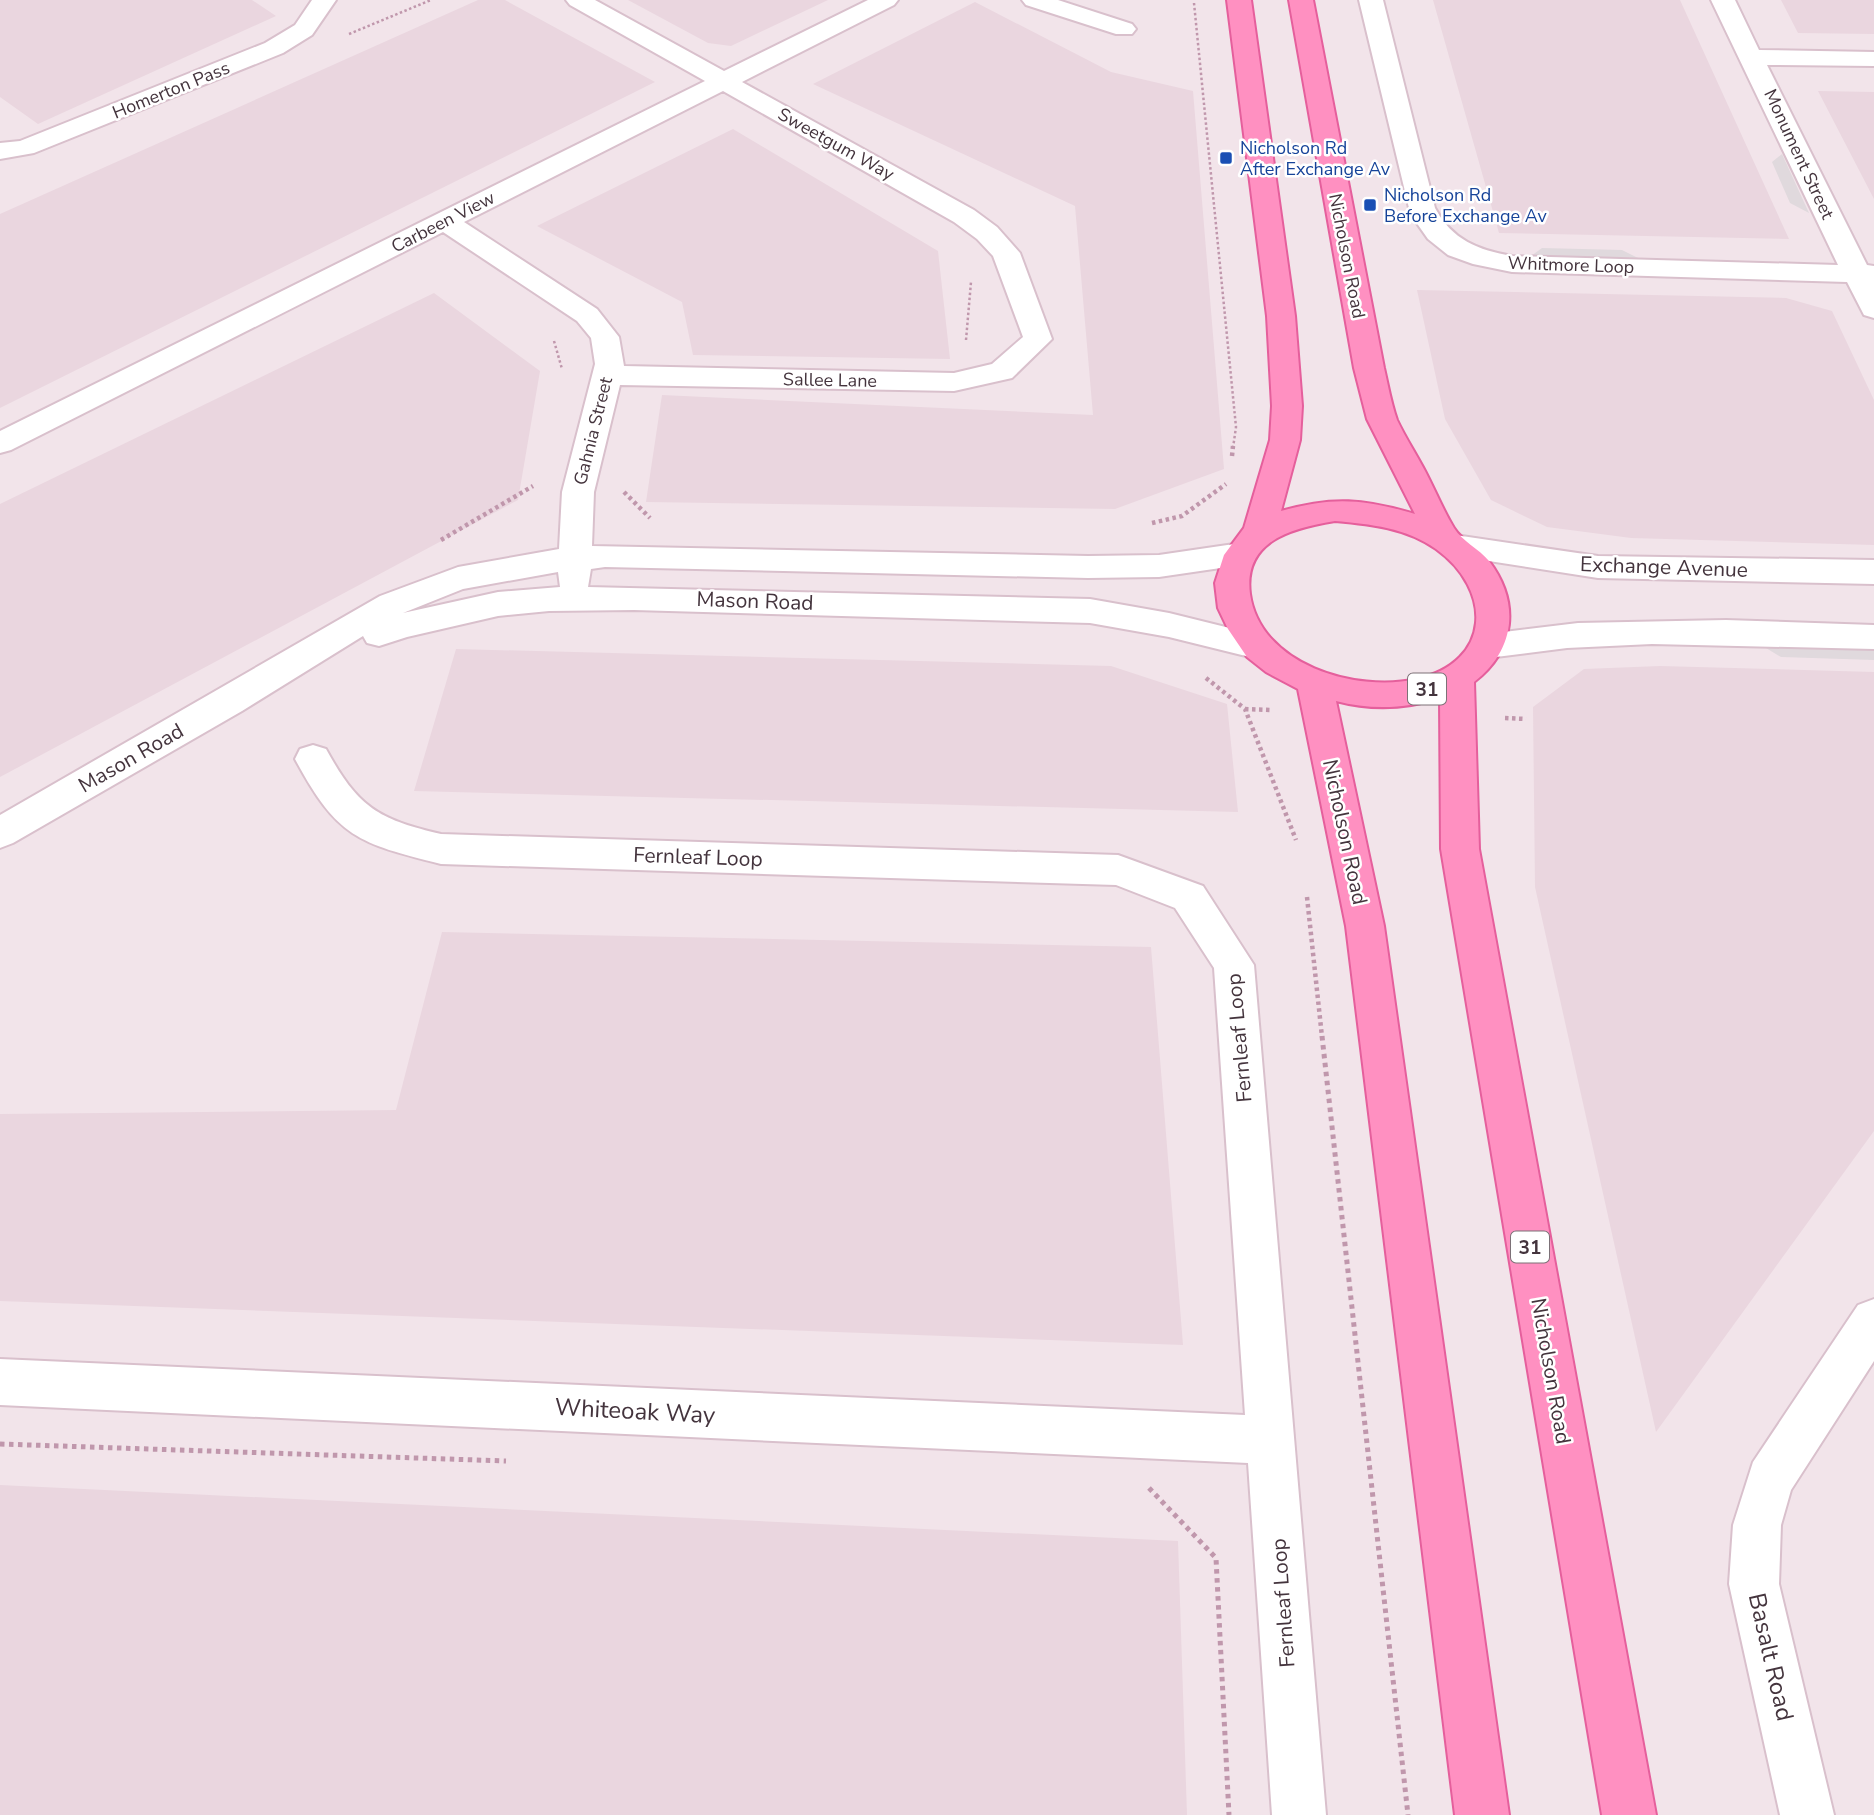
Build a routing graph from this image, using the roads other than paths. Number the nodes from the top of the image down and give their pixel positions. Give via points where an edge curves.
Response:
1 (324, 0) edge
2 (578, 0) edge
3 (886, 0) edge
4 (1034, 0) edge
5 (1239, 0) edge
6 (1301, 0) edge
7 (1371, 0) edge
8 (1723, 0) edge
9 (1124, 29) dead end
10 (1753, 57) junction
11 (1874, 59) edge
12 (725, 81) junction
13 (0, 151) edge
14 (445, 221) junction
15 (1865, 274) edge
16 (1874, 309) edge
17 (1038, 339) joint
18 (607, 375) junction
19 (0, 443) edge
20 (1450, 543) junction
21 (1250, 544) junction
22 (575, 559) junction
23 (1874, 572) edge
24 (573, 599) junction
25 (1874, 637) edge
26 (1488, 646) junction
27 (1258, 647) junction
28 (1457, 677) junction
29 (262, 682) junction
30 (1314, 682) junction
31 (313, 758) dead end
32 (0, 833) edge
33 (1874, 1321) edge
34 (0, 1382) edge
35 (1270, 1440) junction
36 (1299, 1815) edge
37 (1482, 1815) edge
38 (1629, 1815) edge
39 (1807, 1815) edge

1 - 13 street, Homerton Pass via 304,30 274,48 25,148
2 - 12 street, Sweetgum Way
3 - 12 street, Carbeen View
4 - 9 street
5 - 21 main road, 31 via 1281,316 1287,406 1285,440
6 - 20 main road, Nicholson Road via 1368,368 1382,419
7 - 15 street, Whitmore Loop via 1422,208 1441,240 1477,257 1511,264
8 - 10 street, Monument Street
10 - 11 street
10 - 15 street, Monument Street
12 - 14 street, Carbeen View
12 - 17 street, Sweetgum Way via 987,233 1006,253
14 - 18 street, Gahnia Street via 587,315 605,337 610,364
14 - 19 street, Carbeen View
15 - 16 street, Monument Street
17 - 18 street, Sallee Lane via 1002,370 954,382
18 - 22 street, Gahnia Street via 578,492
20 - 21 main road, Nicholson Road via 1399,519 1335,510 1299,516
20 - 23 street, Exchange Avenue via 1598,567
20 - 26 main road, Nicholson Road via 1488,584 1495,605
21 - 22 street, Mason Road via 1159,566 663,556
21 - 27 main road, 31 via 1232,576 1232,599 1240,624
22 - 24 street, Gahnia Street
22 - 29 street, Mason Road via 496,570 438,585 380,610
24 - 27 street, Mason Road via 1090,611
24 - 29 street, Mason Road via 498,604 400,626
25 - 26 street via 1656,631
26 - 28 main road, 31
27 - 30 main road, 31 via 1283,667
28 - 30 main road, 31 via 1427,690 1390,695 1351,693
28 - 38 main road, Nicholson Road / 31 via 1460,849
29 - 32 street, Mason Road
30 - 37 main road, Nicholson Road via 1365,926
31 - 35 street, Fernleaf Loop via 329,790 353,818 390,837 440,849 1118,870 1189,897 1234,965
33 - 39 street, Basalt Road via 1770,1479 1757,1525 1754,1584
34 - 35 street, Whiteoak Way
35 - 36 street, Fernleaf Loop

